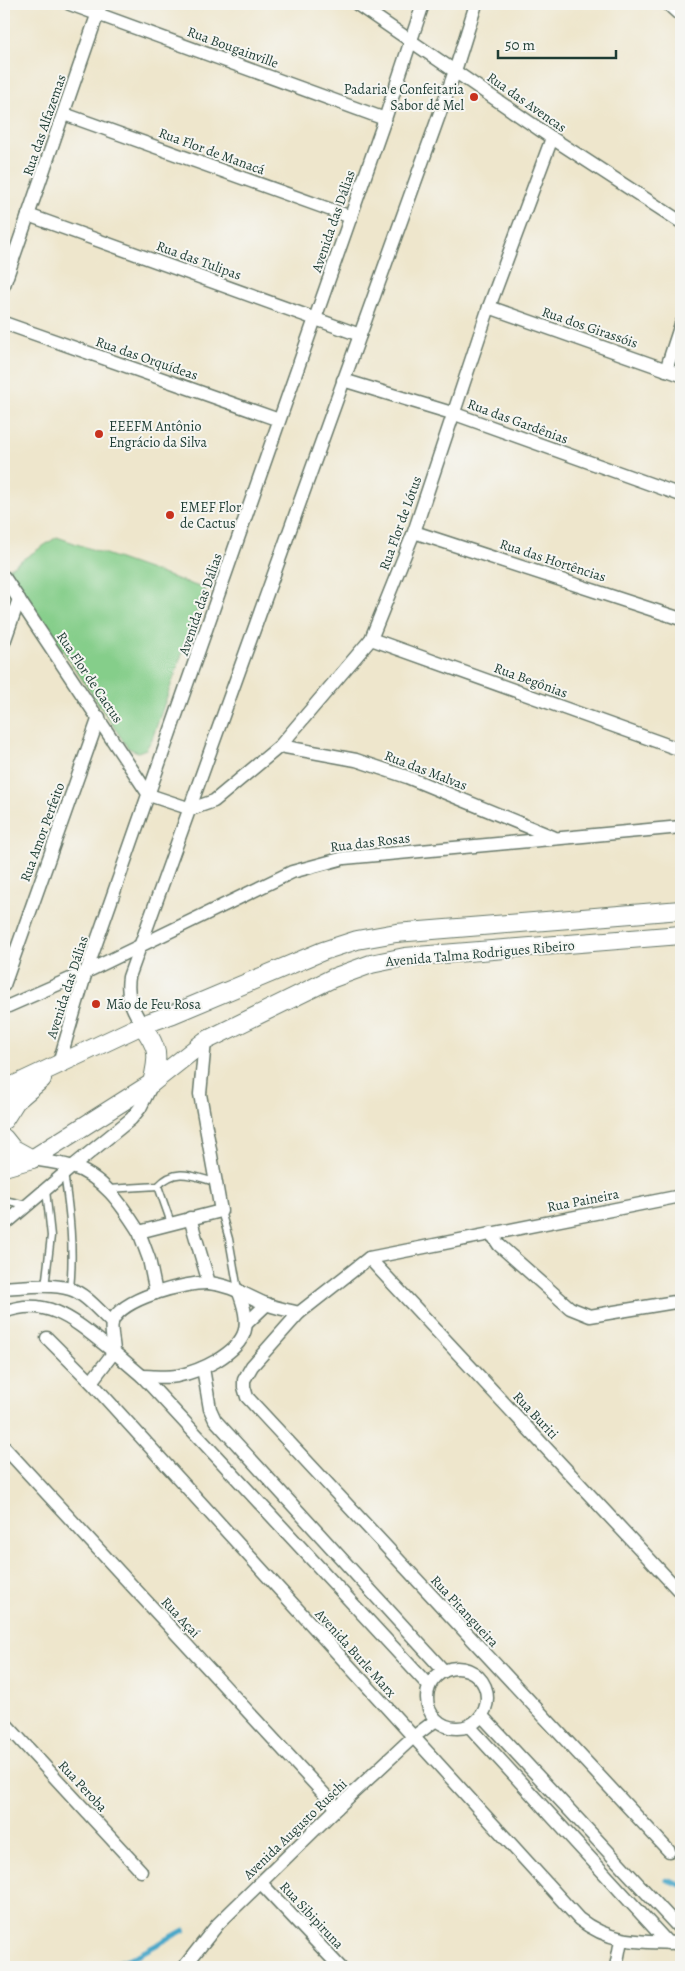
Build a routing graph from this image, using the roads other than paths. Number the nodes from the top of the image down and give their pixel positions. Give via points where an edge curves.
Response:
1 (70, 4) edge
2 (357, 4) edge
3 (423, 4) edge
4 (476, 4) edge
5 (668, 4) edge
6 (99, 9) edge
7 (681, 16) edge
8 (410, 39) junction
9 (455, 71) junction
10 (64, 114) junction
11 (385, 119) junction
12 (552, 138) junction
13 (28, 215) junction
14 (351, 217) junction
15 (681, 222) edge
16 (9, 254) edge
17 (4, 285) edge
18 (489, 307) junction
19 (315, 318) junction
20 (4, 323) edge
21 (681, 324) edge
22 (360, 335) junction
23 (666, 370) junction
24 (681, 375) edge
25 (343, 380) junction
26 (455, 414) junction
27 (280, 420) junction
28 (681, 495) edge
29 (414, 532) junction
30 (4, 577) edge
31 (20, 599) junction
32 (681, 619) edge
33 (371, 639) junction
34 (4, 642) edge
35 (99, 718) junction
36 (280, 746) junction
37 (681, 750) edge
38 (149, 795) junction
39 (191, 809) junction
40 (681, 827) edge
41 (556, 838) junction
42 (681, 910) edge
43 (681, 935) edge
44 (142, 944) junction
45 (86, 972) junction
46 (4, 985) edge
47 (4, 1008) edge
48 (142, 1025) junction
49 (205, 1041) junction
50 (58, 1066) junction
51 (152, 1083) junction
52 (4, 1090) edge
53 (4, 1120) edge
54 (4, 1138) edge
55 (32, 1158) junction
56 (4, 1167) edge
57 (68, 1170) junction
58 (216, 1182) junction
59 (158, 1186) junction
60 (108, 1189) junction
61 (46, 1190) junction
62 (681, 1196) edge
63 (4, 1200) edge
64 (27, 1205) junction
65 (220, 1211) junction
66 (190, 1218) junction
67 (171, 1223) junction
68 (4, 1225) edge
69 (139, 1232) junction
70 (491, 1233) junction
71 (370, 1258) junction
72 (209, 1283) junction
73 (46, 1287) junction
74 (4, 1288) edge
75 (70, 1289) junction
76 (238, 1290) junction
77 (156, 1293) junction
78 (676, 1302) edge
79 (267, 1304) junction
80 (4, 1312) edge
81 (681, 1313) edge
82 (299, 1314) junction
83 (112, 1323) junction
84 (246, 1324) junction
85 (47, 1338) dead end
86 (114, 1352) junction
87 (203, 1368) junction
88 (142, 1376) junction
89 (91, 1382) junction
90 (4, 1447) edge
91 (681, 1593) edge
92 (496, 1666) junction
93 (444, 1671) junction
94 (482, 1680) junction
95 (429, 1686) junction
96 (482, 1716) junction
97 (436, 1720) junction
98 (4, 1722) edge
99 (470, 1726) junction
100 (412, 1738) junction
101 (337, 1808) junction
102 (669, 1851) dead end
103 (141, 1871) dead end
104 (262, 1883) junction
105 (681, 1930) edge
106 (620, 1940) junction
107 (668, 1943) junction
108 (681, 1943) edge
109 (184, 1967) edge
110 (340, 1967) edge
111 (616, 1967) edge

1 - 6 street, Rua Bougainville
2 - 8 street, Rua das Avencas
3 - 8 street, Avenida das Dálias
4 - 9 street
5 - 7 street
6 - 10 street, Rua das Alfazemas
6 - 11 street, Rua Bougainville
8 - 9 street, Rua das Avencas
8 - 11 street, Avenida das Dálias
9 - 12 street, Rua das Avencas
9 - 22 street
10 - 13 street, Rua das Alfazemas
10 - 14 street, Rua Flor de Manacá
11 - 14 street, Avenida das Dálias
12 - 15 street, Rua das Avencas
12 - 18 street, Rua Flor de Lótus
13 - 16 street, Rua das Alfazemas
13 - 19 street, Rua das Tulipas
14 - 19 street, Avenida das Dálias
16 - 17 street, Rua das Alfazemas
18 - 23 street, Rua dos Girassóis
18 - 26 street, Rua Flor de Lótus
19 - 22 street, Rua das Tulipas
19 - 27 street, Avenida das Dálias
20 - 27 street, Rua das Orquídeas
21 - 23 street
22 - 25 street
23 - 24 street, Rua dos Girassóis
25 - 26 street, Rua das Gardênias
25 - 39 street
26 - 28 street, Rua das Gardênias
26 - 29 street, Rua Flor de Lótus
27 - 38 street, Avenida das Dálias
29 - 32 street, Rua das Hortências
29 - 33 street, Rua Flor de Lótus
30 - 31 street, Rua Flor de Cactus
31 - 34 street
31 - 35 street, Rua Flor de Cactus
33 - 36 street, Rua Flor de Lótus
33 - 37 street, Rua Begônias
35 - 38 street, Rua Flor de Cactus
35 - 46 street, Rua Amor Perfeito
36 - 39 street, Rua Flor de Lótus via 214,801
36 - 41 street, Rua das Malvas via 356,760 407,777
38 - 39 street
38 - 45 street, Avenida das Dálias
39 - 44 street
40 - 41 street, Rua das Rosas
41 - 44 street, Rua das Rosas via 344,858 292,872
42 - 48 main road, Avenida Talma Rodrigues Ribeiro via 396,933 357,940
43 - 49 main road, Avenida Talma Rodrigues Ribeiro via 405,957 371,964 333,978
44 - 45 street, Rua das Rosas
44 - 48 street via 127,991 129,1003
45 - 47 street, Rua das Rosas
45 - 50 street, Avenida das Dálias
48 - 50 main road, Avenida Talma Rodrigues Ribeiro
48 - 51 main road via 157,1048 158,1060
49 - 51 main road, Avenida Talma Rodrigues Ribeiro
49 - 58 street via 200,1094
50 - 52 main road, Avenida Talma Rodrigues Ribeiro
50 - 53 main road via 16,1101
51 - 55 main road, Avenida Talma Rodrigues Ribeiro
51 - 57 street via 132,1119
54 - 55 main road via 12,1148
55 - 56 main road, Avenida Talma Rodrigues Ribeiro
55 - 57 street
57 - 60 street
57 - 61 street
57 - 75 lane via 73,1261
58 - 59 lane via 174,1174 167,1176
58 - 65 street
59 - 60 lane
59 - 67 lane
60 - 69 street
61 - 64 street
61 - 73 lane via 51,1236
62 - 70 street, Rua Paineira
63 - 64 lane
64 - 68 street
65 - 66 street
65 - 76 lane via 229,1239
66 - 67 street
66 - 72 street
67 - 69 street
69 - 77 street
70 - 71 street, Rua Paineira
70 - 78 street via 499,1245 570,1308 590,1316
71 - 82 street
71 - 91 street, Rua Buriti
72 - 76 street
72 - 77 street
73 - 74 street
73 - 75 street
75 - 83 street
76 - 79 street
76 - 84 street via 245,1307
77 - 83 street via 119,1312
78 - 81 street
79 - 82 street
79 - 84 street
80 - 86 street via 30,1306 54,1310 72,1319
82 - 92 street, Rua Pitangueira via 252,1366 244,1380 247,1397
83 - 86 street
84 - 87 street via 242,1340 234,1350
85 - 89 street, Avenida Burle Marx
86 - 88 street
86 - 89 street
87 - 88 street via 176,1376
87 - 93 street via 215,1420
88 - 95 street
89 - 100 street, Avenida Burle Marx
90 - 101 street, Rua Açaí
92 - 94 street
92 - 102 street, Rua Pitangueira
93 - 94 street via 464,1669
93 - 95 street
94 - 96 street via 488,1697
95 - 97 street via 427,1704
96 - 99 street
96 - 105 street
97 - 99 street via 455,1729
97 - 100 street, Avenida Augusto Ruschi
98 - 103 street, Rua Peroba
99 - 107 street
100 - 101 street, Avenida Augusto Ruschi
100 - 106 street, Avenida Burle Marx via 579,1920 594,1932
101 - 104 street, Avenida Augusto Ruschi
104 - 109 street, Avenida Augusto Ruschi via 218,1924
104 - 110 street, Rua Sibipiruna
106 - 107 street, Avenida Burle Marx
106 - 111 street
107 - 108 street, Avenida Burle Marx

